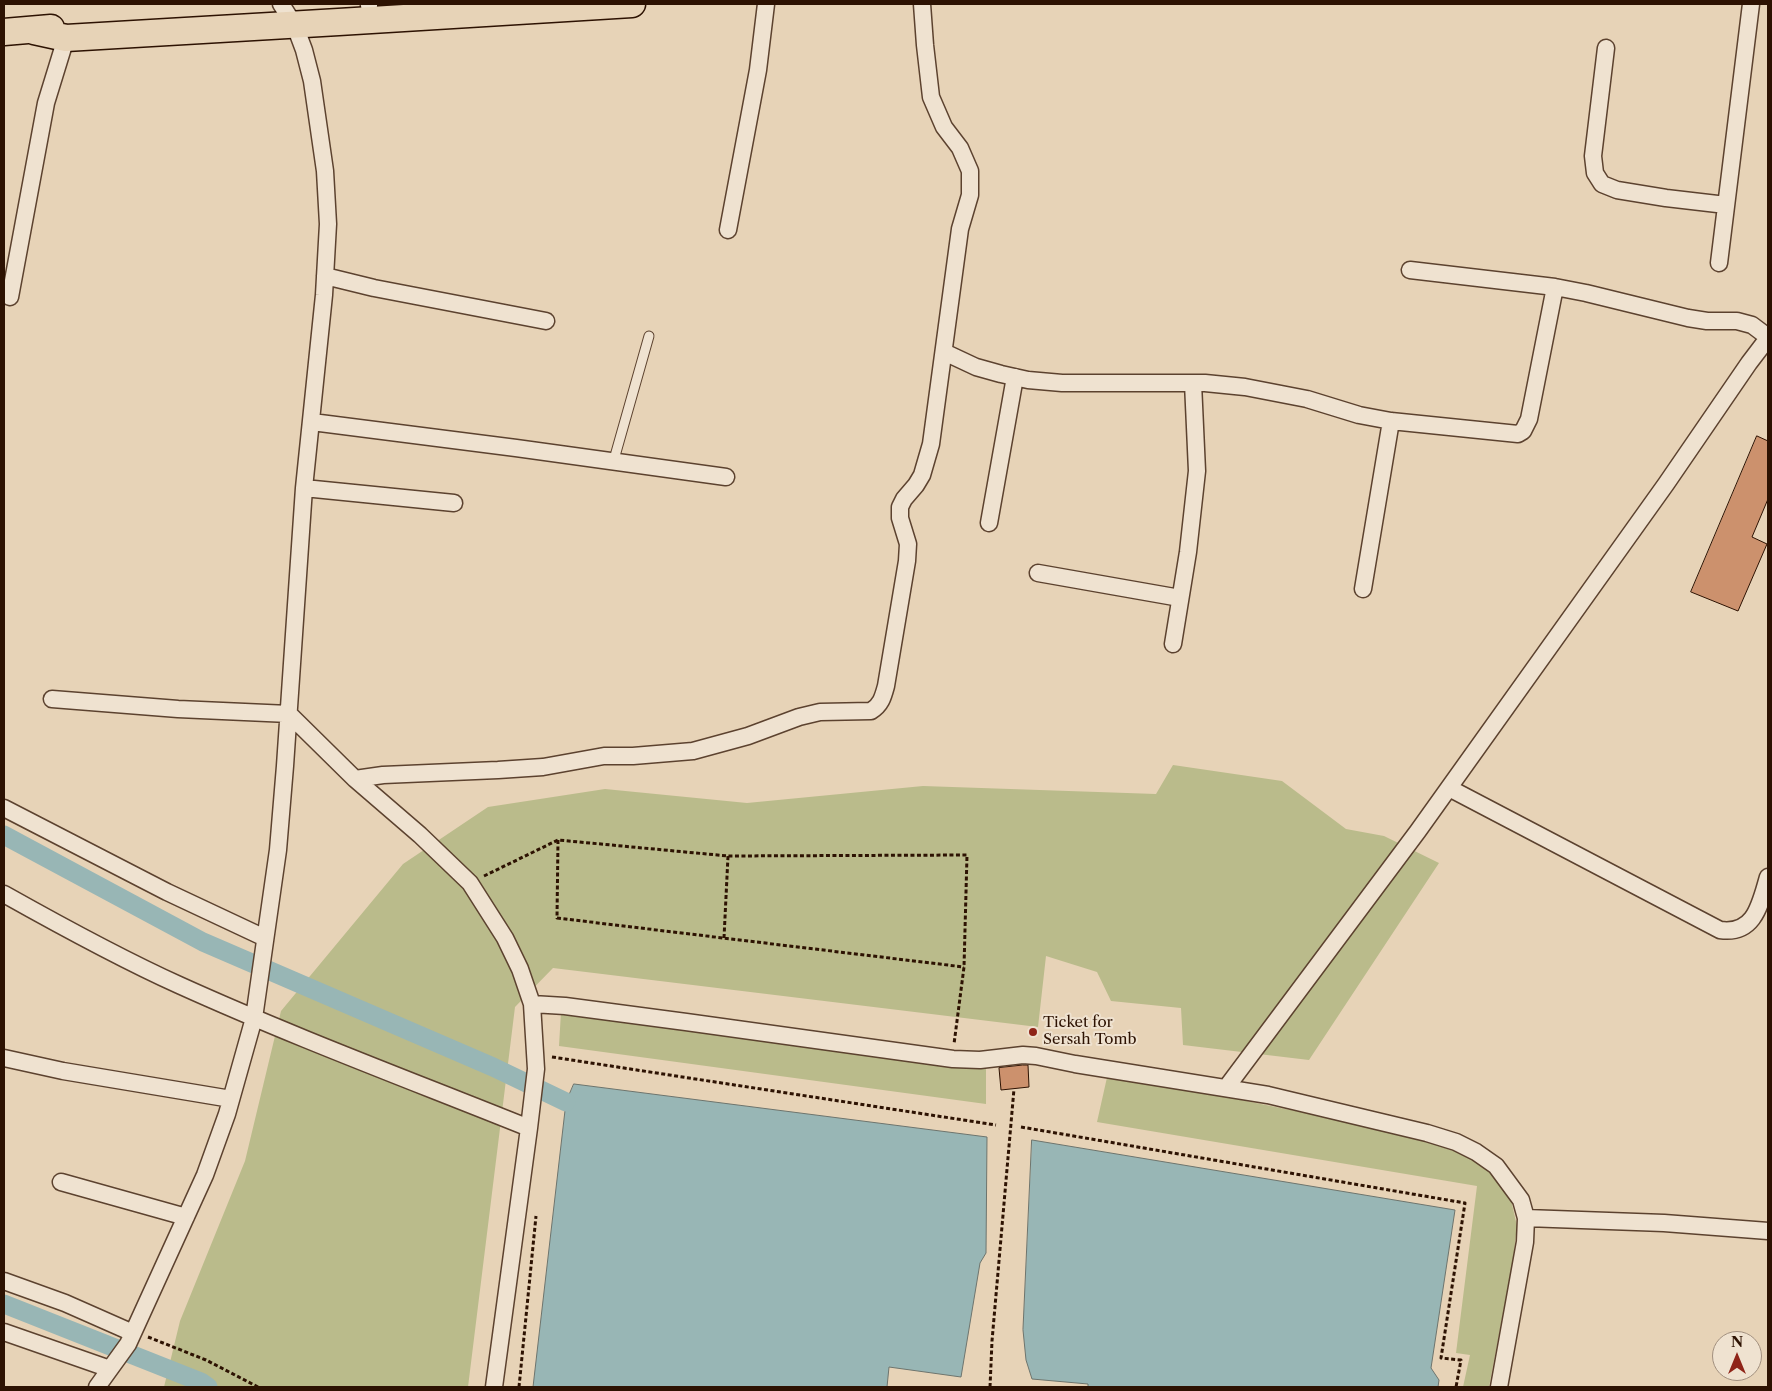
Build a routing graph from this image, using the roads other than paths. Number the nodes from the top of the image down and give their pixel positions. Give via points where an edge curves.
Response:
1 (408, 4) edge
2 (632, 4) edge
3 (766, 4) edge
4 (922, 4) edge
5 (1751, 4) edge
6 (369, 5) edge
7 (288, 14) edge
8 (34, 30) junction
9 (4, 32) edge
10 (66, 38) junction
11 (1606, 48) dead end
12 (1726, 205) junction
13 (728, 230) dead end
14 (1719, 263) dead end
15 (1410, 270) dead end
16 (325, 276) junction
17 (1555, 287) junction
18 (10, 297) dead end
19 (546, 321) dead end
20 (649, 336) dead end
21 (1768, 338) edge
22 (944, 352) junction
23 (1014, 377) junction
24 (1193, 384) junction
25 (1391, 421) junction
26 (312, 422) junction
27 (613, 463) junction
28 (726, 477) dead end
29 (304, 488) junction
30 (454, 503) dead end
31 (989, 523) dead end
32 (1038, 573) dead end
33 (1363, 589) dead end
34 (1180, 598) junction
35 (1172, 644) dead end
36 (52, 699) dead end
37 (289, 714) junction
38 (355, 779) junction
39 (1449, 788) junction
40 (4, 808) edge
41 (1768, 877) edge
42 (4, 894) edge
43 (265, 942) junction
44 (532, 1004) junction
45 (254, 1018) junction
46 (4, 1058) edge
47 (1226, 1088) junction
48 (231, 1099) junction
49 (529, 1128) junction
50 (61, 1182) dead end
51 (186, 1216) junction
52 (1526, 1218) junction
53 (1768, 1231) edge
54 (4, 1281) edge
55 (4, 1332) edge
56 (130, 1338) junction
57 (112, 1365) junction
58 (97, 1387) edge
59 (494, 1387) edge
60 (1499, 1387) edge

1 - 6 main road
2 - 7 main road via 350,21
3 - 13 street via 758,70
4 - 22 street via 932,97 944,127 966,160 971,182 960,229
5 - 12 street
6 - 7 main road
7 - 8 main road
7 - 10 main road
7 - 16 street via 312,81 324,162 328,224
8 - 9 main road
8 - 10 main road
10 - 18 street via 46,103
11 - 12 street via 1593,156 1595,173 1602,184 1627,192
12 - 14 street
15 - 17 street
16 - 19 street
16 - 26 street
17 - 21 street via 1688,318 1738,321 1752,326
17 - 25 street via 1532,408 1523,432 1512,434
20 - 27 lane
21 - 39 street
22 - 23 street
22 - 38 street via 927,464 900,507 908,544 907,561 886,686 878,707 871,711 820,712 692,751 604,756 543,767 383,774
23 - 24 street via 1062,383
23 - 31 street
24 - 25 street via 1273,392
24 - 34 street via 1197,471
25 - 33 street
26 - 27 street
26 - 29 street
27 - 28 street
29 - 30 street
29 - 37 street
32 - 34 street
34 - 35 street
36 - 37 street
37 - 38 street
37 - 43 street via 278,850
38 - 44 street via 470,882 505,938
39 - 41 street via 1720,930 1731,932 1749,922 1759,906
39 - 47 street
40 - 43 street
42 - 45 street via 160,976
43 - 45 street
44 - 47 street via 953,1059 1036,1056
44 - 49 street via 543,1066
45 - 48 street
45 - 49 street
46 - 48 street
47 - 52 street via 1381,1121 1456,1142 1496,1166 1521,1200
48 - 51 street
49 - 59 street
50 - 51 street
51 - 56 street
52 - 53 street
52 - 60 street via 1525,1242
54 - 56 street via 66,1303
55 - 57 street
56 - 57 street
57 - 58 street

